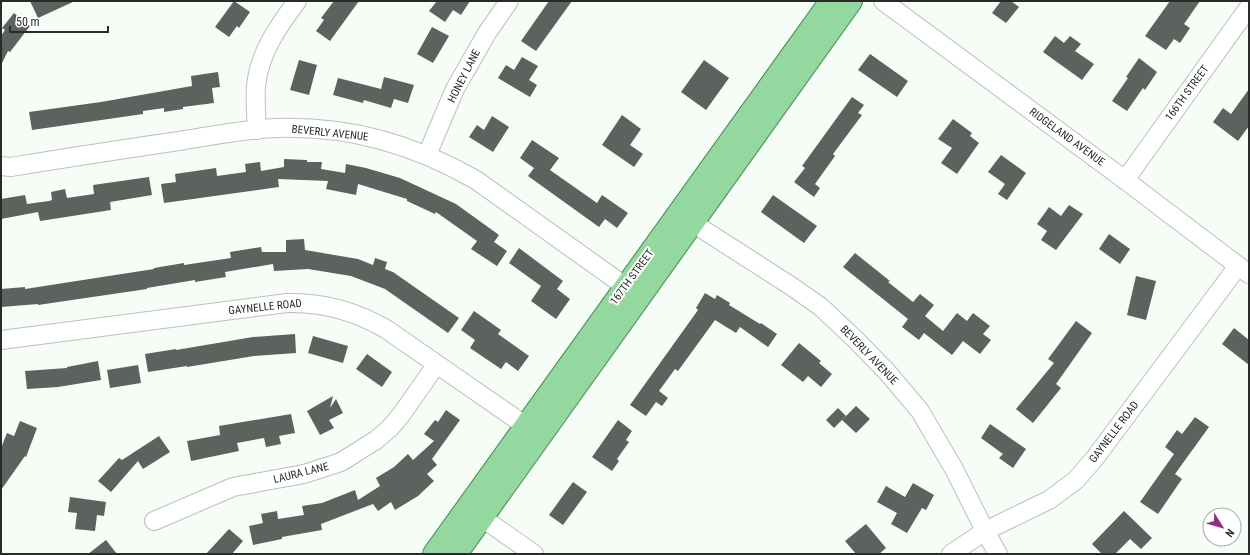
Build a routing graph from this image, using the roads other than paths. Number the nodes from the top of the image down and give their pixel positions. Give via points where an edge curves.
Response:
1 (297, 1) edge
2 (509, 1) edge
3 (831, 1) edge
4 (851, 1) edge
5 (883, 1) edge
6 (1249, 7) edge
7 (257, 130) junction
8 (427, 155) junction
9 (1, 166) edge
10 (1125, 180) junction
11 (686, 218) junction
12 (1243, 270) edge
13 (633, 292) junction
14 (1, 340) edge
15 (436, 365) junction
16 (532, 432) junction
17 (475, 512) junction
18 (154, 521) dead end
19 (985, 531) junction
20 (434, 554) edge
21 (456, 554) edge
22 (534, 554) edge
23 (951, 554) edge
24 (998, 554) edge

1 - 7 street via 262,57 256,86
2 - 8 street, HONEY LANE via 487,33 455,89
3 - 11 main road, 167TH STREET
4 - 11 main road, 167TH STREET
5 - 10 street, RIDGELAND AVENUE
6 - 10 street, 166TH STREET
7 - 8 street, BEVERLY AVENUE via 308,128 370,136
7 - 9 street, BEVERLY AVENUE via 11,167
8 - 13 street, BEVERLY AVENUE via 476,180
10 - 12 street, RIDGELAND AVENUE
11 - 13 main road, 167TH STREET
11 - 19 street, BEVERLY AVENUE via 821,307 857,340 920,411 954,469
12 - 19 street, GAYNELLE ROAD via 1076,480 1049,500
13 - 16 main road, 167TH STREET
14 - 15 street, GAYNELLE ROAD via 302,302 330,306 370,320
15 - 16 street, GAYNELLE ROAD
15 - 18 street, LAURA LANE via 390,428 341,462 304,474 233,487
16 - 17 main road, 167TH STREET
17 - 20 main road, 167TH STREET
17 - 21 main road, 167TH STREET
17 - 22 street
19 - 23 street, GAYNELLE ROAD
19 - 24 street, BEVERLY AVENUE

